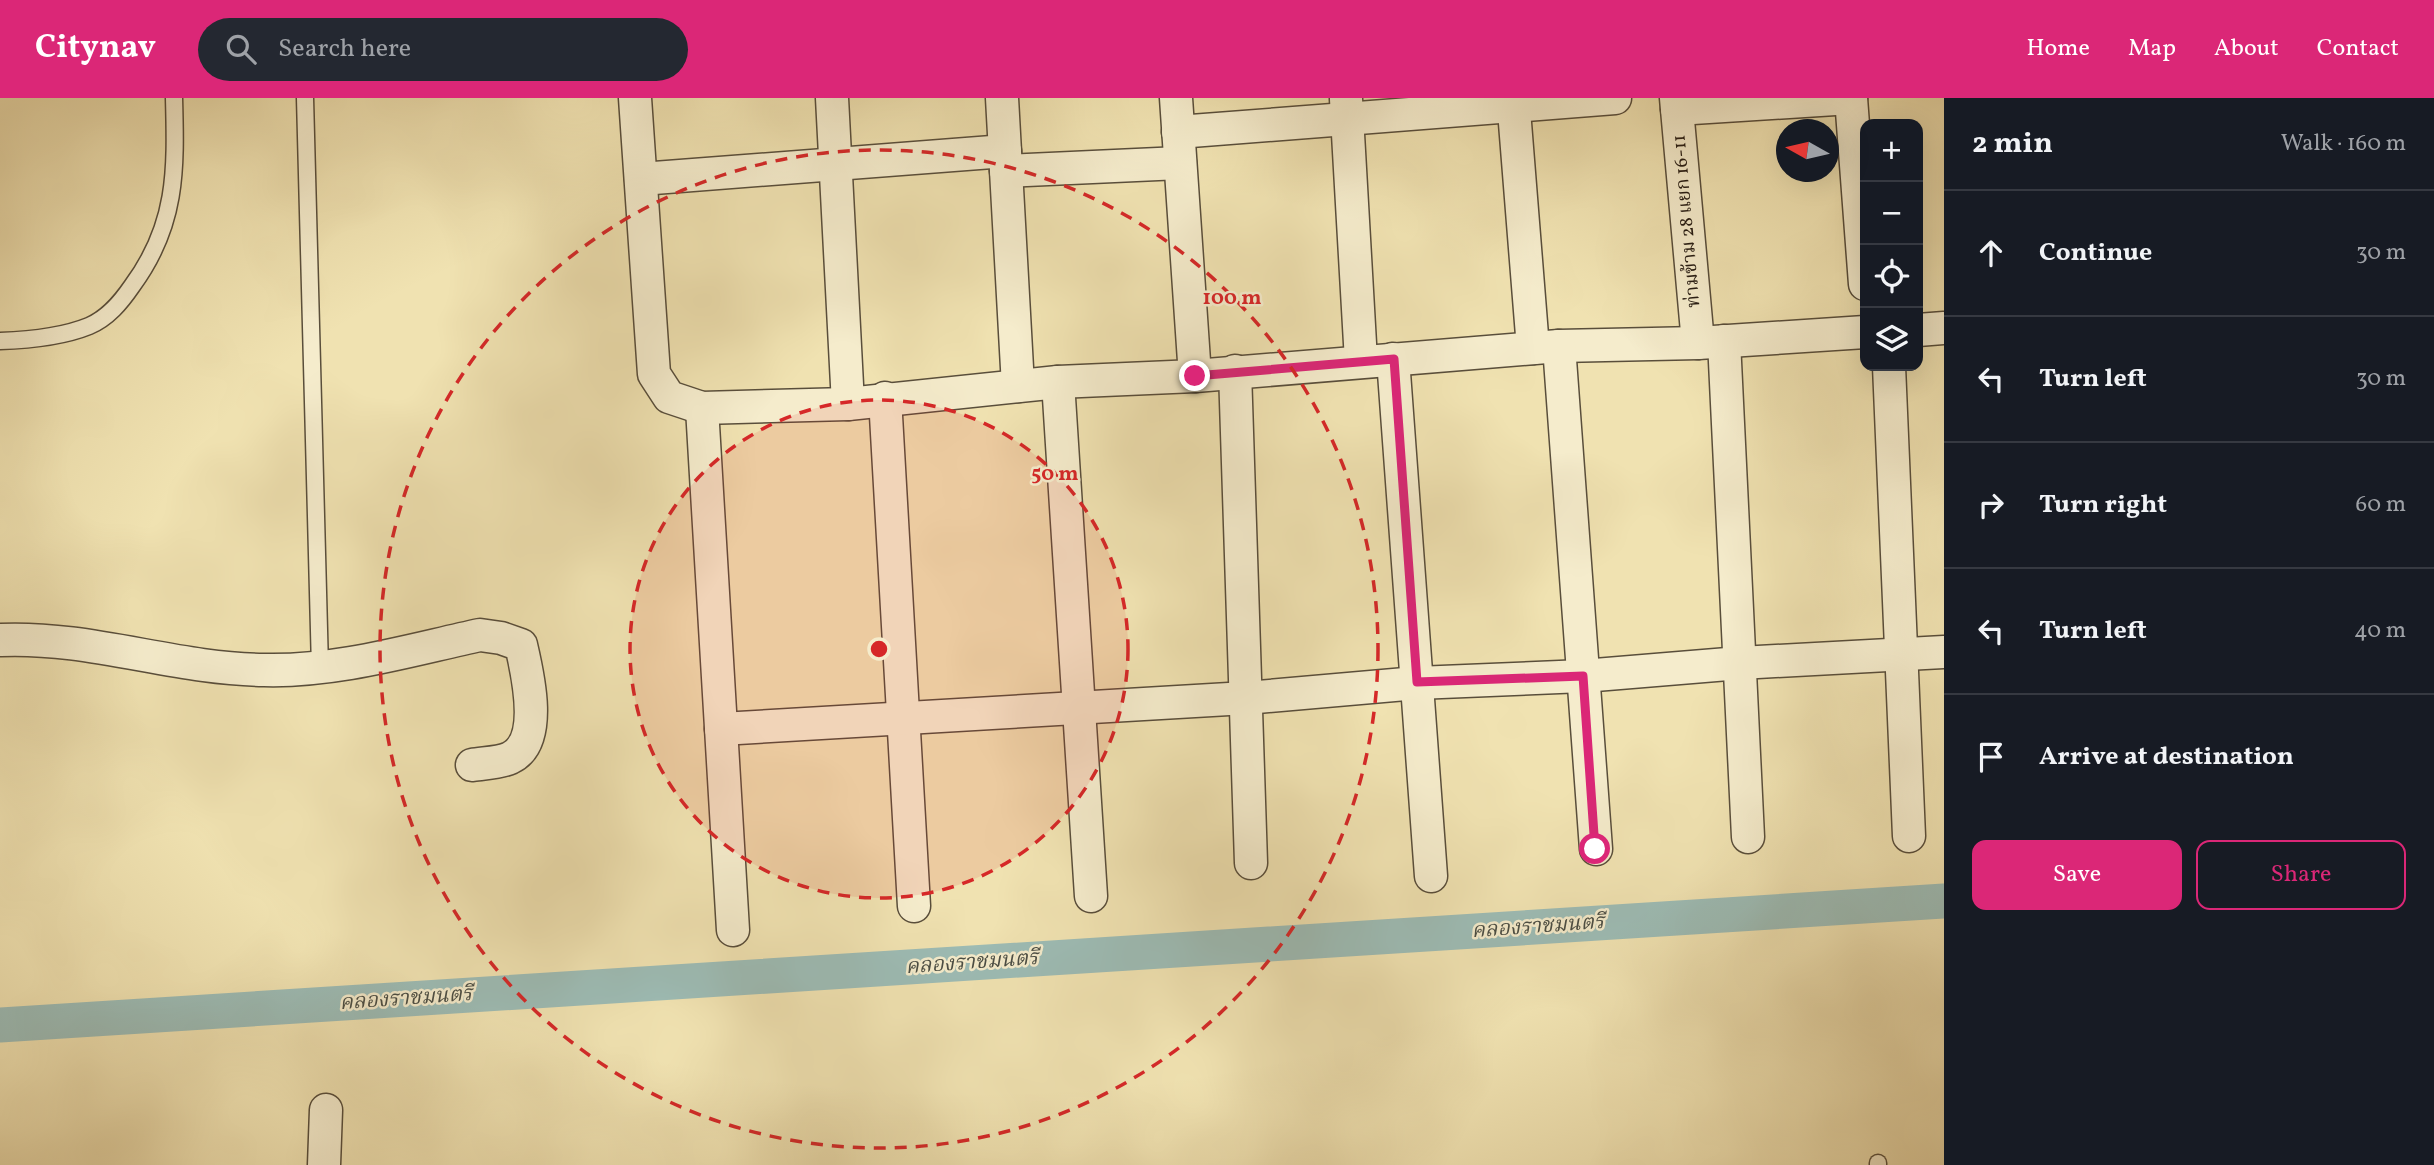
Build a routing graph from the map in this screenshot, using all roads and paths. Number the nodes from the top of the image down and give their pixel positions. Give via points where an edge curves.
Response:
1 (174, 98) edge
2 (305, 98) edge
3 (635, 98) edge
4 (832, 98) edge
5 (1002, 98) edge
6 (1175, 98) edge
7 (1615, 98) edge
8 (1513, 101) edge
9 (1676, 104) edge
10 (1347, 109) edge
11 (1178, 132) junction
12 (1006, 161) junction
13 (1180, 163) junction
14 (835, 165) junction
15 (640, 179) junction
16 (1862, 245) edge
17 (1944, 328) edge
18 (1923, 330) edge
19 (1860, 332) edge
20 (0, 341) edge
21 (1711, 342) junction
22 (1546, 347) junction
23 (1394, 359) junction
24 (1362, 361) junction
25 (1235, 371) junction
26 (1889, 371) edge
27 (1195, 376) junction
28 (1058, 382) junction
29 (1018, 386) junction
30 (885, 398) junction
31 (848, 404) junction
32 (702, 408) junction
33 (0, 640) edge
34 (1944, 652) edge
35 (1902, 655) junction
36 (1740, 663) junction
37 (320, 668) junction
38 (1583, 676) junction
39 (1417, 682) junction
40 (1245, 698) junction
41 (1079, 709) junction
42 (903, 718) junction
43 (721, 729) junction
44 (472, 765) dead end
45 (1909, 836) dead end
46 (1748, 837) dead end
47 (1595, 849) dead end
48 (1251, 863) dead end
49 (1431, 876) dead end
50 (1091, 896) dead end
51 (914, 906) dead end
52 (733, 930) dead end
53 (326, 1110) dead end
54 (324, 1165) edge

1 - 20 lane via 172,204 146,267 117,307 92,325 60,335
2 - 37 lane
3 - 15 street
4 - 14 street
5 - 12 street
6 - 11 street
7 - 8 street
8 - 10 street
8 - 22 street
9 - 16 street via 1851,98
9 - 21 street, ท่ามข้าม 28 แยก 16-11
10 - 11 street
10 - 24 street
11 - 13 street
12 - 13 street
12 - 14 street
12 - 29 street
13 - 27 street
14 - 15 street
14 - 31 street
15 - 32 street via 654,374 669,397
17 - 18 street
19 - 21 street
21 - 22 street
21 - 36 street, ท่ามข้าม 28 แยก 16-11
22 - 23 street
22 - 38 street
23 - 24 street
23 - 39 street
24 - 25 street
25 - 27 street
25 - 40 street
26 - 35 street
27 - 28 street
28 - 29 street
28 - 41 street
29 - 30 street
30 - 31 street
30 - 42 street
31 - 32 street
32 - 43 street
33 - 37 street via 57,640 219,667 265,671
34 - 35 street
35 - 36 street
35 - 45 street
36 - 38 street
36 - 46 street, ท่ามข้าม 28 แยก 16-11
37 - 44 street via 480,635 521,645 532,728 524,748 509,759
38 - 39 street
38 - 47 street
39 - 40 street
39 - 49 street
40 - 41 street
40 - 48 street
41 - 42 street
41 - 50 street
42 - 43 street
42 - 51 street
43 - 52 street
53 - 54 street

